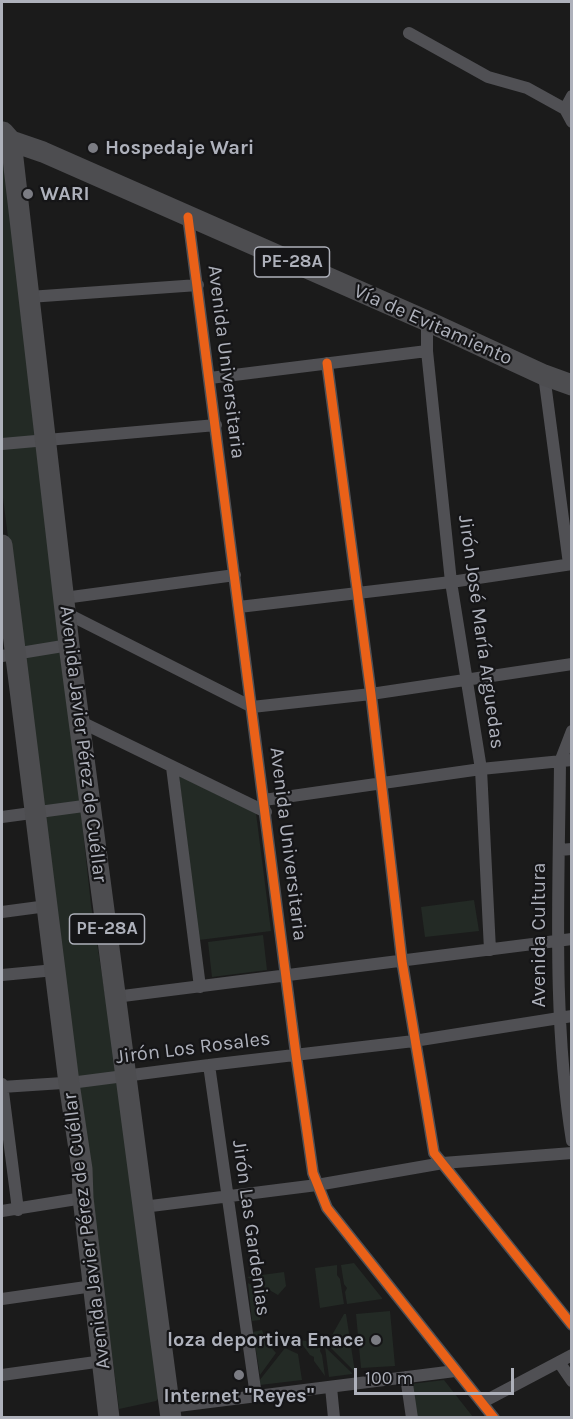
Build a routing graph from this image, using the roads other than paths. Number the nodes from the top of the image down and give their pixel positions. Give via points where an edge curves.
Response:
1 (409, 33) dead end
2 (572, 96) edge
3 (565, 109) junction
4 (572, 122) edge
5 (6, 135) edge
6 (188, 217) junction
7 (198, 285) junction
8 (29, 297) junction
9 (427, 321) junction
10 (427, 351) junction
11 (327, 363) junction
12 (543, 375) junction
13 (210, 378) junction
14 (572, 385) edge
15 (216, 425) junction
16 (45, 441) junction
17 (2, 444) edge
18 (2, 545) edge
19 (570, 564) edge
20 (236, 575) junction
21 (451, 582) junction
22 (357, 593) junction
23 (65, 605) junction
24 (240, 607) junction
25 (69, 645) junction
26 (8, 655) edge
27 (572, 664) edge
28 (468, 679) junction
29 (371, 694) junction
30 (252, 707) junction
31 (81, 722) junction
32 (572, 731) edge
33 (566, 761) edge
34 (172, 767) junction
35 (481, 769) junction
36 (380, 782) junction
37 (91, 805) junction
38 (265, 806) junction
39 (34, 813) junction
40 (2, 817) edge
41 (565, 850) edge
42 (46, 906) junction
43 (2, 912) edge
44 (565, 940) edge
45 (490, 950) junction
46 (402, 961) junction
47 (55, 970) junction
48 (2, 975) edge
49 (287, 976) junction
50 (200, 987) junction
51 (115, 997) junction
52 (572, 1016) edge
53 (558, 1017) junction
54 (414, 1041) junction
55 (296, 1055) junction
56 (209, 1065) junction
57 (126, 1076) junction
58 (69, 1083) junction
59 (2, 1086) edge
60 (569, 1106) edge
61 (572, 1141) edge
62 (572, 1153) edge
63 (443, 1163) junction
64 (316, 1185) junction
65 (227, 1197) junction
66 (83, 1198) junction
67 (143, 1207) junction
68 (18, 1210) junction
69 (2, 1211) edge
70 (93, 1286) junction
71 (2, 1299) edge
72 (572, 1325) edge
73 (572, 1354) edge
74 (103, 1361) junction
75 (559, 1362) junction
76 (455, 1371) junction
77 (2, 1375) edge
78 (406, 1377) junction
79 (572, 1381) edge
80 (331, 1387) junction
81 (256, 1396) junction
82 (483, 1402) junction
83 (171, 1412) edge
84 (110, 1418) edge
85 (334, 1418) edge
86 (412, 1418) edge
87 (494, 1418) edge

1 - 3 street via 488,77 527,88
2 - 3 street
3 - 4 street
5 - 6 highway, Vía de Evitamiento / PE-28A
5 - 8 highway, Avenida Javier Pérez de Cuéllar / PE-28A
6 - 7 street, Avenida Universitaria
6 - 9 highway, Vía de Evitamiento / PE-28A
7 - 8 street
7 - 13 street, Avenida Universitaria
8 - 16 highway, Avenida Javier Pérez de Cuéllar / PE-28A
9 - 10 street, Jirón José María Arguedas
9 - 12 highway, Vía de Evitamiento / PE-28A
10 - 11 street
10 - 21 street, Jirón José María Arguedas
11 - 13 street
11 - 22 street
12 - 14 highway, Vía de Evitamiento / PE-28A
12 - 19 street
13 - 15 street, Avenida Universitaria
15 - 16 street
15 - 20 street, Avenida Universitaria
16 - 17 street
16 - 23 highway, Avenida Javier Pérez de Cuéllar / PE-28A
18 - 26 highway, Avenida Javier Pérez de Cuéllar / PE-28A
19 - 21 street
20 - 23 street
20 - 24 street, Avenida Universitaria
21 - 22 street
21 - 28 street, Jirón José María Arguedas
22 - 24 street
22 - 29 street
23 - 25 highway, Avenida Javier Pérez de Cuéllar / PE-28A
23 - 30 street
24 - 30 street, Avenida Universitaria
25 - 26 street
25 - 31 highway, Avenida Javier Pérez de Cuéllar / PE-28A
26 - 39 highway, Avenida Javier Pérez de Cuéllar / PE-28A
27 - 28 street
28 - 29 street
28 - 35 street, Jirón José María Arguedas
29 - 30 street
29 - 36 street
30 - 38 street, Avenida Universitaria
31 - 34 street
31 - 37 highway, Avenida Javier Pérez de Cuéllar / PE-28A
32 - 33 street, Avenida Cultura
33 - 35 street
33 - 41 street, Avenida Cultura
34 - 38 street
34 - 50 street
35 - 36 street
35 - 45 street, Jirón José María Arguedas
36 - 38 street
36 - 46 street
37 - 39 street
37 - 51 highway, Avenida Javier Pérez de Cuéllar / PE-28A
38 - 49 street, Avenida Universitaria
39 - 40 street
39 - 42 highway, Avenida Javier Pérez de Cuéllar / PE-28A
41 - 44 street, Avenida Cultura
42 - 43 street
42 - 47 highway, Avenida Javier Pérez de Cuéllar / PE-28A
44 - 45 street
44 - 53 street, Avenida Cultura
45 - 46 street
46 - 49 street
46 - 54 street
47 - 48 street
47 - 58 highway, Avenida Javier Pérez de Cuéllar / PE-28A
49 - 50 street
49 - 55 street, Avenida Universitaria
50 - 51 street
51 - 57 highway, Avenida Javier Pérez de Cuéllar / PE-28A
52 - 53 street, Jirón Los Rosales
53 - 54 street, Jirón Los Rosales
53 - 60 street, Avenida Cultura
54 - 55 street, Jirón Los Rosales
54 - 63 street via 434,1154
55 - 56 street, Jirón Los Rosales
55 - 64 street, Avenida Universitaria
56 - 57 street, Jirón Los Rosales
56 - 65 street, Jirón Las Gardenias
57 - 58 street, Jirón Los Rosales
57 - 67 highway, Avenida Javier Pérez de Cuéllar / PE-28A
58 - 59 street, Jirón Los Rosales
58 - 66 highway, Avenida Javier Pérez de Cuéllar / PE-28A
59 - 68 street
60 - 61 street, Avenida Cultura
62 - 63 street
63 - 64 street
63 - 72 street
64 - 65 street
64 - 76 street, Avenida Universitaria via 327,1208
65 - 67 street
65 - 81 street, Jirón Las Gardenias
66 - 68 street
66 - 70 highway, Avenida Javier Pérez de Cuéllar / PE-28A
67 - 83 highway, Avenida Javier Pérez de Cuéllar / PE-28A
68 - 69 street
70 - 71 street
70 - 74 highway, Avenida Javier Pérez de Cuéllar / PE-28A
73 - 75 street
74 - 77 street
74 - 84 highway, Avenida Javier Pérez de Cuéllar / PE-28A
75 - 79 street
75 - 82 street
76 - 78 street
76 - 82 street, Avenida Universitaria
78 - 80 street
78 - 86 street
80 - 81 street
80 - 85 street
81 - 83 street
82 - 87 street, Avenida Universitaria

